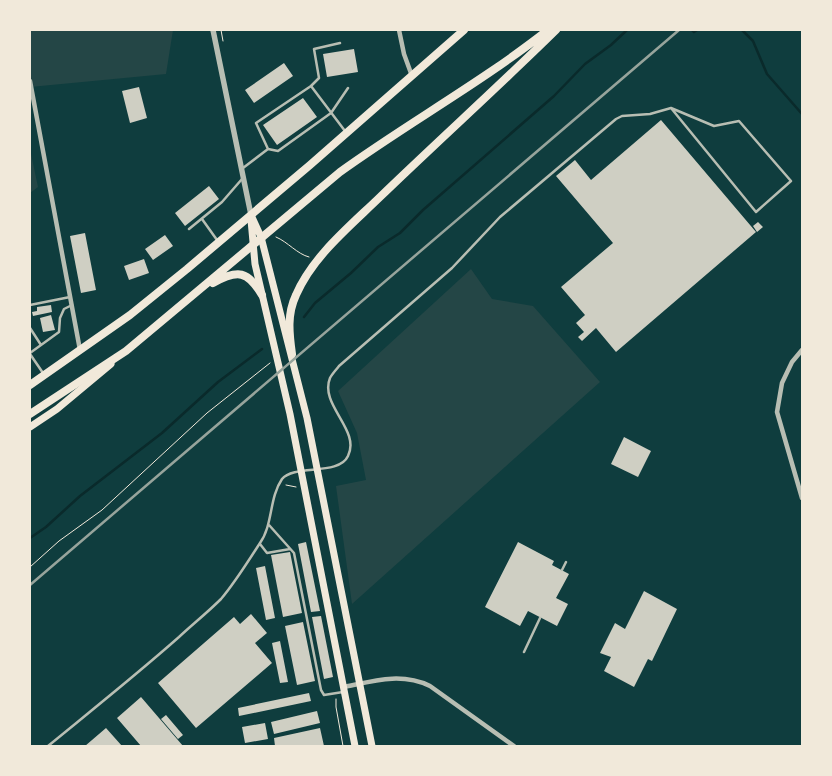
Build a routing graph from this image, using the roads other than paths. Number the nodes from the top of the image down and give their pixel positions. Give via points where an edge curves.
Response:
1 (213, 30) edge
2 (399, 30) edge
3 (464, 30) edge
4 (548, 30) edge
5 (556, 30) edge
6 (340, 43) dead end
7 (412, 76) junction
8 (30, 81) edge
9 (311, 86) junction
10 (348, 88) dead end
11 (292, 99) junction
12 (32, 102) edge
13 (295, 104) dead end
14 (281, 106) junction
15 (671, 108) junction
16 (284, 111) dead end
17 (331, 113) junction
18 (270, 114) junction
19 (273, 118) dead end
20 (308, 123) dead end
21 (311, 127) junction
22 (298, 130) dead end
23 (346, 133) junction
24 (300, 134) junction
25 (287, 138) dead end
26 (290, 142) junction
27 (268, 149) junction
28 (241, 168) junction
29 (243, 178) junction
30 (251, 215) junction
31 (202, 219) junction
32 (189, 229) dead end
33 (264, 234) junction
34 (219, 242) junction
35 (252, 244) junction
36 (200, 290) junction
37 (262, 295) junction
38 (70, 297) junction
39 (30, 305) edge
40 (72, 305) junction
41 (30, 328) edge
42 (41, 345) junction
43 (802, 350) edge
44 (80, 351) junction
45 (126, 352) junction
46 (30, 353) edge
47 (292, 354) junction
48 (45, 375) junction
49 (30, 385) edge
50 (30, 414) edge
51 (30, 427) edge
52 (317, 469) junction
53 (302, 472) junction
54 (802, 498) edge
55 (268, 525) junction
56 (260, 544) junction
57 (290, 548) junction
58 (566, 562) dead end
59 (562, 570) dead end
60 (540, 618) dead end
61 (524, 652) dead end
62 (360, 684) junction
63 (344, 689) junction
64 (48, 746) edge
65 (355, 746) edge
66 (372, 746) edge
67 (514, 746) edge

1 - 28 street
2 - 7 street
3 - 7 main road
4 - 33 main road via 488,74 340,172
5 - 47 main road via 317,260 301,283 291,306 288,328
6 - 9 lane via 314,48 319,78
7 - 23 main road
8 - 12 street
9 - 11 lane
9 - 17 lane
10 - 17 lane
11 - 13 lane
11 - 14 lane
12 - 38 street
14 - 16 lane
14 - 18 lane
15 - 15 lane via 714,126 738,121 791,182 756,212
15 - 52 lane via 650,114 622,116 609,124 500,217 452,268 339,366 330,379 329,396 347,433 350,448 343,462
17 - 21 lane
17 - 23 lane
18 - 19 lane
18 - 27 lane via 256,123
20 - 21 lane
21 - 24 lane
22 - 24 lane
23 - 30 main road
24 - 26 lane
25 - 26 lane
26 - 27 lane via 278,151
27 - 28 lane
28 - 29 street
29 - 30 street
29 - 31 lane
30 - 33 main road
30 - 34 main road
30 - 35 main road
31 - 32 lane
31 - 34 lane
33 - 35 main road
33 - 47 main road
34 - 44 main road via 130,315
35 - 36 main road
35 - 37 main road
36 - 37 main road via 225,277 239,274 251,279
36 - 45 main road
37 - 53 main road
38 - 39 lane
38 - 40 street
40 - 42 lane via 64,309 60,332
40 - 44 street
41 - 42 lane
42 - 46 lane
43 - 54 street via 782,383 777,412
44 - 48 main road
45 - 50 main road
45 - 51 main road
46 - 48 lane
47 - 52 main road
48 - 49 main road
52 - 53 lane
52 - 62 main road
53 - 55 lane via 283,478
53 - 63 main road
55 - 56 lane
55 - 57 lane
56 - 57 lane via 266,553
56 - 64 lane via 221,598 140,671
57 - 63 lane via 294,553 321,690 324,695
58 - 59 lane
60 - 61 lane
62 - 63 street
62 - 66 main road
62 - 67 street via 392,678 422,682
63 - 65 main road

